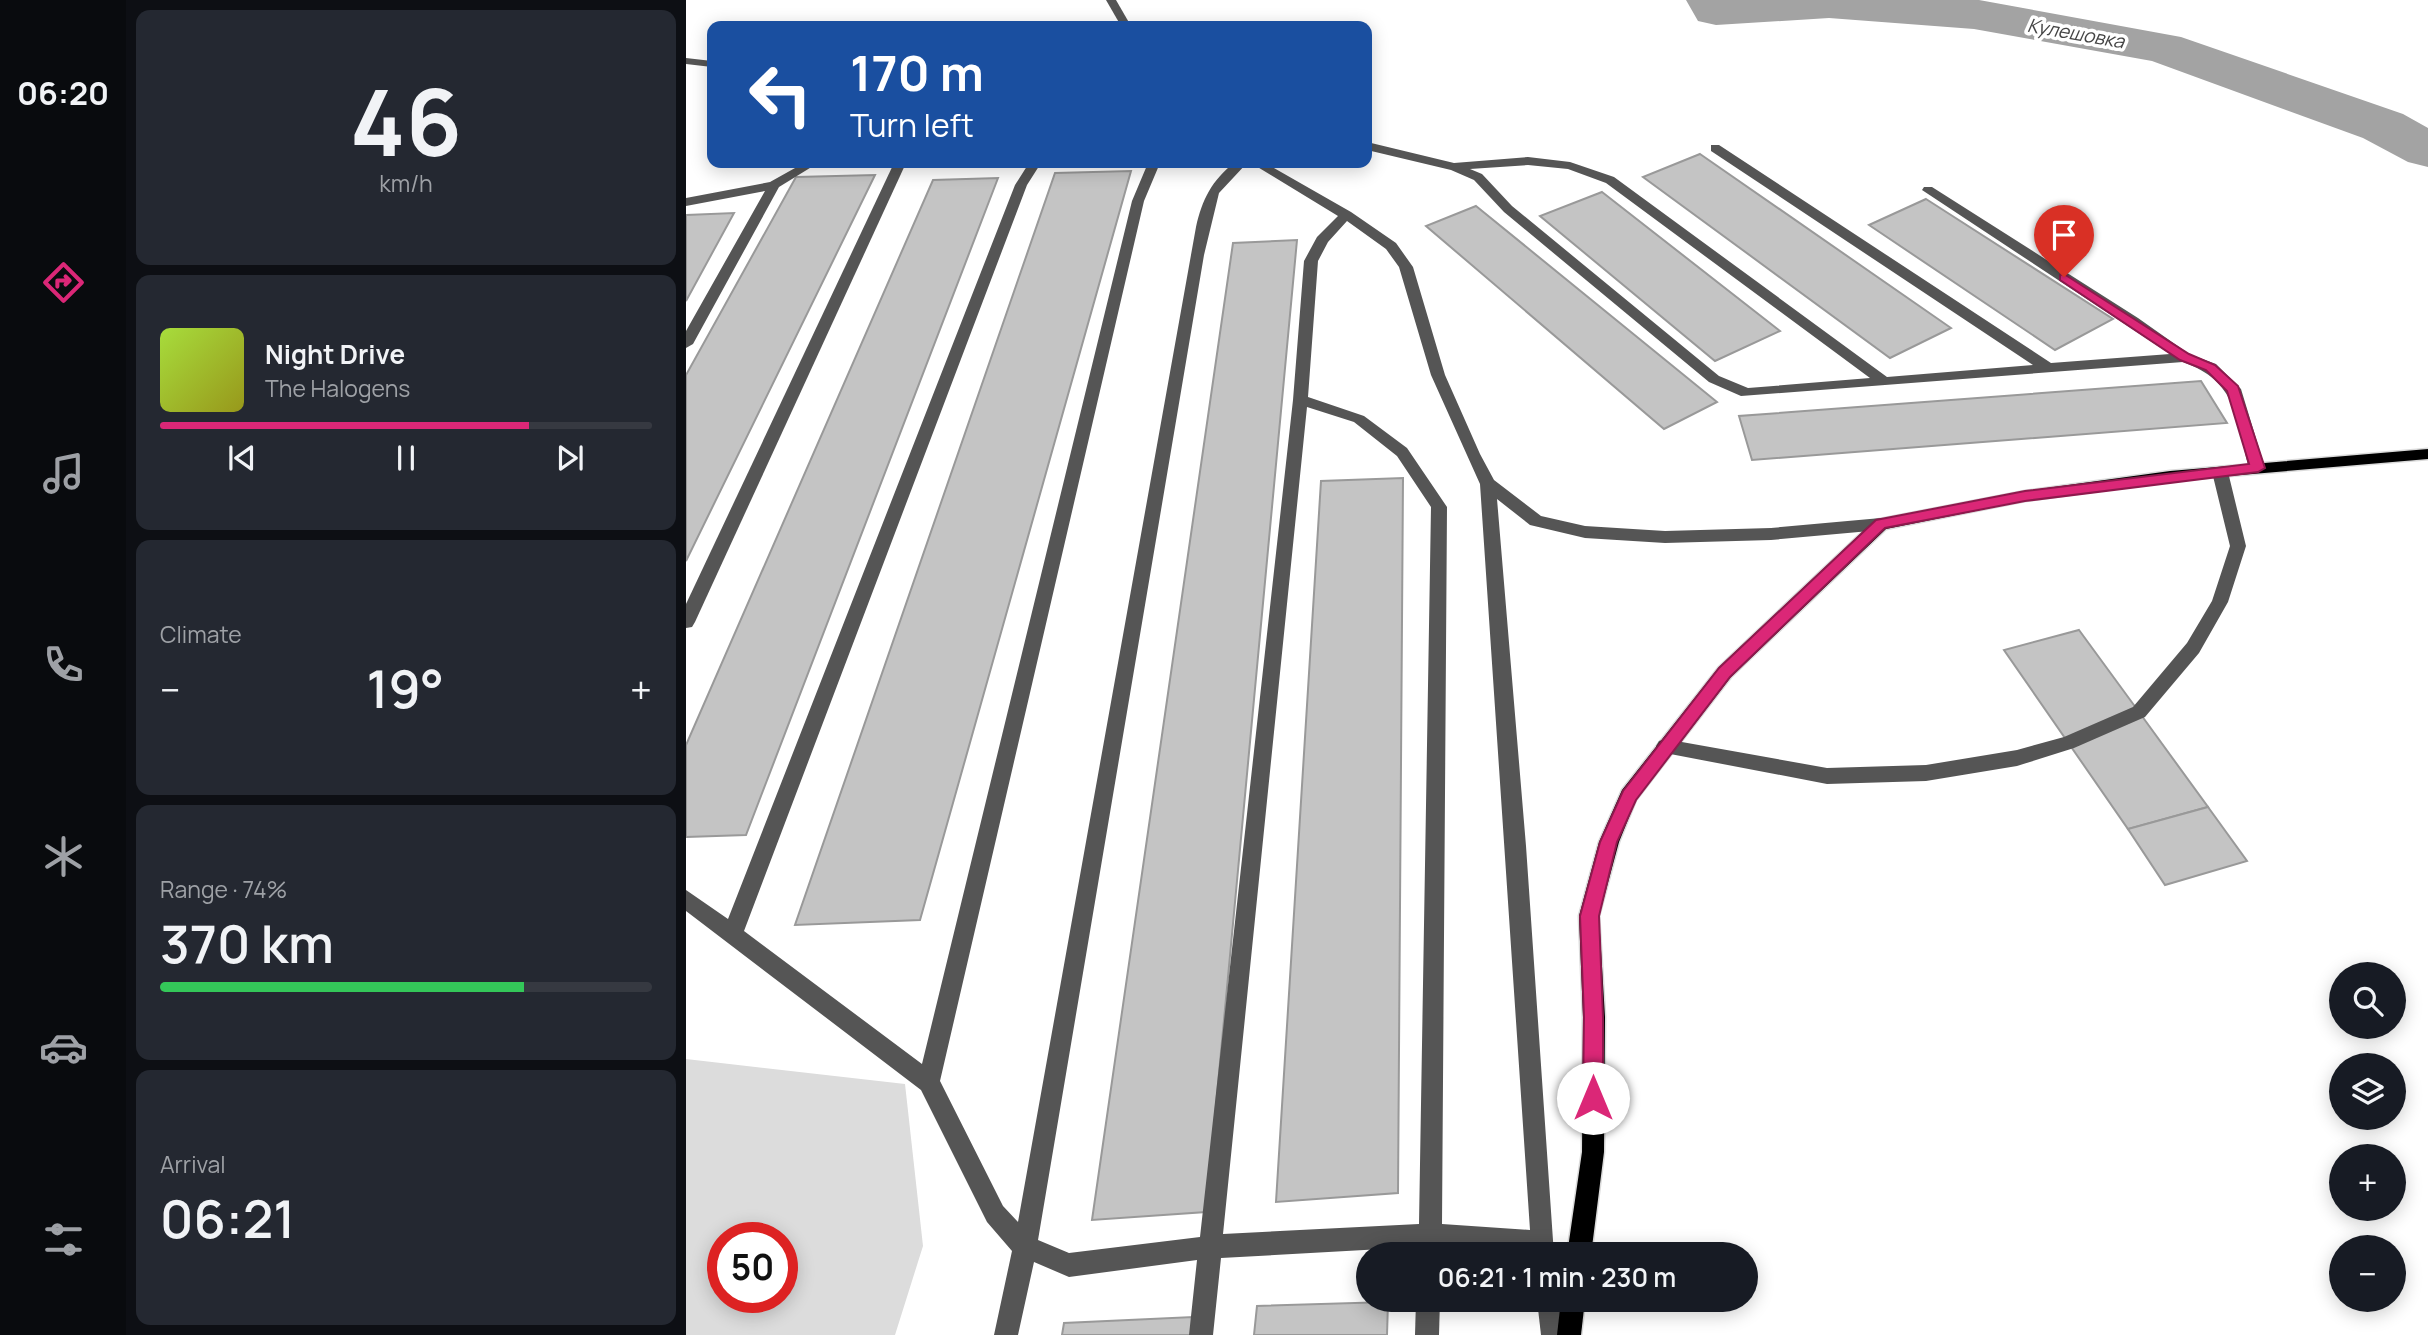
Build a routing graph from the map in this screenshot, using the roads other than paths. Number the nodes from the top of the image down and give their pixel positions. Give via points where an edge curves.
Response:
1 (1111, 0) edge
2 (1123, 21) edge
3 (686, 61) edge
4 (707, 63) edge
5 (1372, 147) edge
6 (1715, 148) dead end
7 (1455, 167) junction
8 (804, 168) edge
9 (898, 168) edge
10 (1032, 168) edge
11 (1152, 168) edge
12 (1234, 168) edge
13 (1265, 168) edge
14 (774, 185) junction
15 (1928, 190) dead end
16 (686, 202) edge
17 (1346, 215) junction
18 (686, 344) edge
19 (2184, 357) junction
20 (2048, 368) junction
21 (1883, 381) junction
22 (1300, 400) junction
23 (2428, 454) edge
24 (2258, 468) junction
25 (2220, 472) junction
26 (1488, 485) junction
27 (1881, 524) junction
28 (686, 622) edge
29 (1665, 746) junction
30 (686, 899) edge
31 (732, 936) junction
32 (929, 1082) junction
33 (1430, 1242) edge
34 (1543, 1242) edge
35 (1581, 1242) edge
36 (1356, 1246) edge
37 (1025, 1247) junction
38 (1210, 1247) junction
39 (1428, 1312) edge
40 (1550, 1312) edge
41 (1572, 1312) edge
42 (1006, 1335) edge
43 (1201, 1335) edge
44 (1427, 1335) edge
45 (1553, 1335) edge
46 (1569, 1335) edge

1 - 2 street
3 - 4 street
5 - 7 street
6 - 20 street
7 - 21 street via 1528,161 1570,166 1610,180
7 - 21 street via 1478,177 1507,209 1714,379 1745,393
8 - 14 street
9 - 28 street
10 - 31 street via 1021,185
11 - 32 street via 1138,201
12 - 37 street via 1212,191 1197,256
13 - 17 street
14 - 16 street
14 - 18 street
15 - 19 street
17 - 22 street via 1322,240 1311,261
17 - 26 street via 1391,246 1406,267 1448,403
19 - 20 street
19 - 24 street via 2211,368 2234,389
20 - 21 street
22 - 33 street via 1359,419 1402,452 1439,507
22 - 38 street
23 - 24 main road
24 - 25 main road
25 - 27 main road via 2025,496
25 - 29 street via 2238,546 2220,602 2193,648 2139,712 2030,755 1926,773 1827,776
26 - 27 street via 1536,521 1585,532 1665,537
26 - 34 street
27 - 29 main road via 1725,673
29 - 35 main road via 1629,796 1609,842 1589,916 1593,1152
30 - 31 street
31 - 32 street
32 - 37 street via 995,1214
36 - 38 street
37 - 38 street via 1069,1265
37 - 42 street
38 - 43 street
39 - 44 street
40 - 45 street
41 - 46 main road

